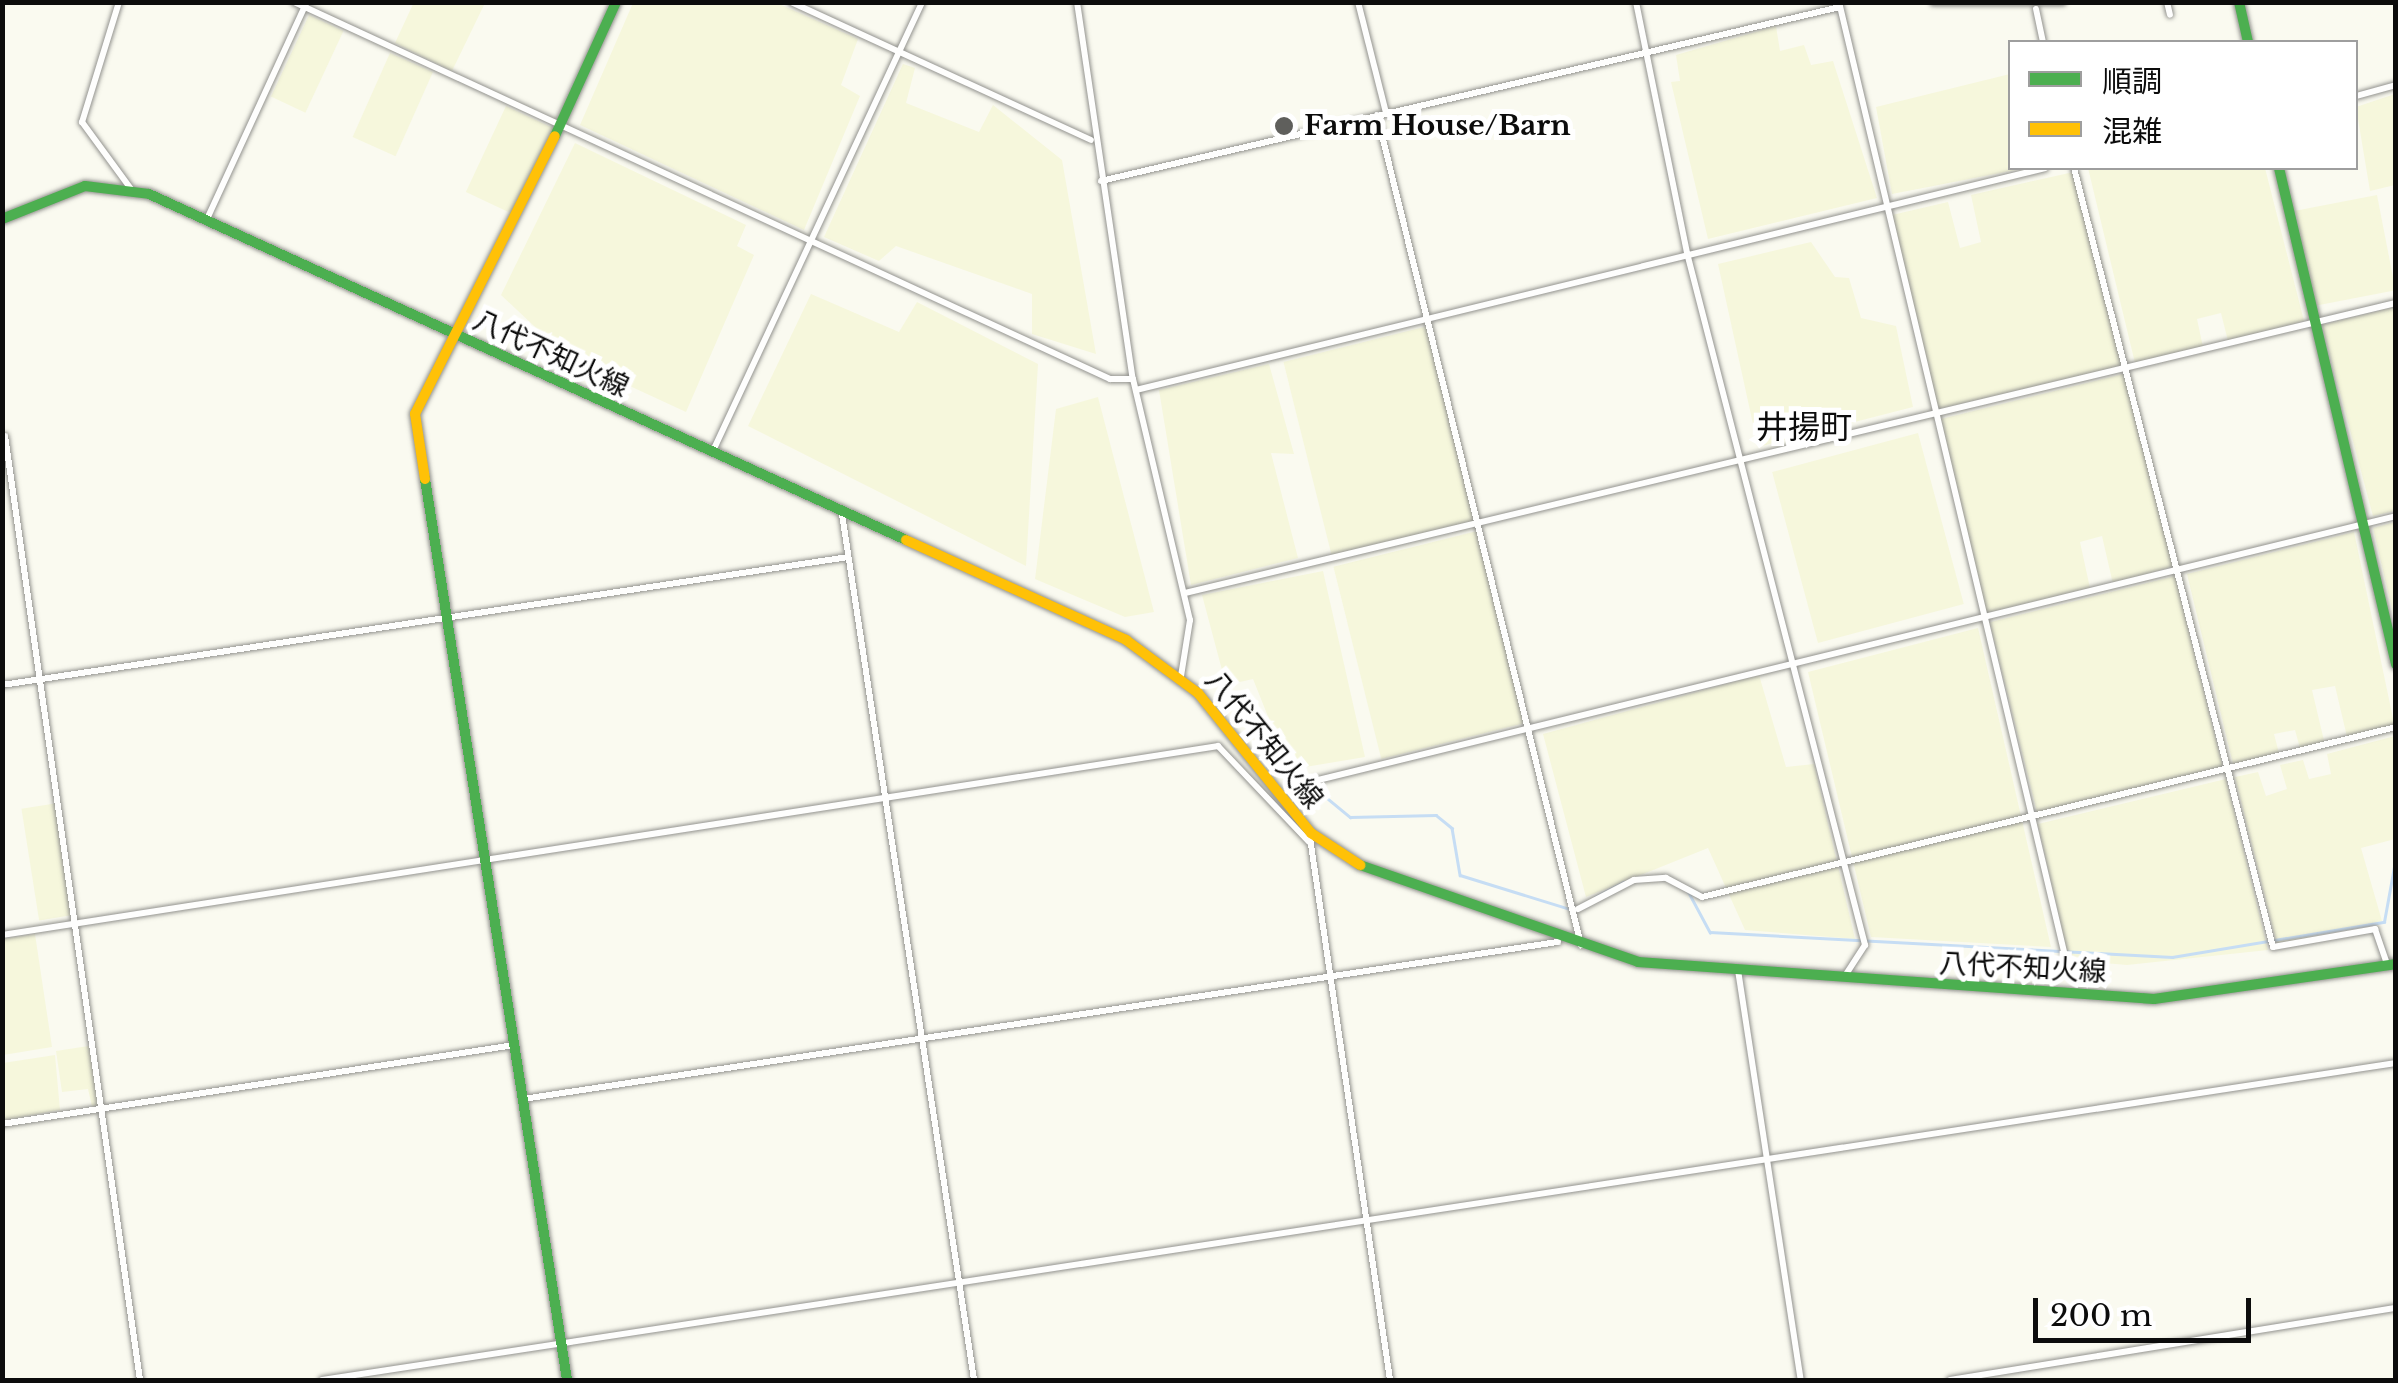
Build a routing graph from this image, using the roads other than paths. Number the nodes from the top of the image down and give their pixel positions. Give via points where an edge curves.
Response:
1 (119, 2) edge
2 (294, 2) edge
3 (616, 2) edge
4 (792, 2) edge
5 (922, 2) edge
6 (1077, 2) edge
7 (1358, 2) edge
8 (1636, 2) edge
9 (1932, 2) edge
10 (2063, 2) edge
11 (2167, 2) edge
12 (2238, 2) edge
13 (1980, 4) edge
14 (306, 5) edge
15 (1840, 5) edge
16 (2008, 5) edge
17 (2036, 10) junction
18 (2170, 15) dead end
19 (2043, 40) edge
20 (2248, 40) edge
21 (898, 53) junction
22 (1646, 53) junction
23 (2396, 86) edge
24 (2358, 96) edge
25 (1381, 114) junction
26 (558, 127) junction
27 (1091, 140) junction
28 (2037, 170) edge
29 (2075, 170) edge
30 (2279, 170) edge
31 (1101, 181) junction
32 (131, 189) junction
33 (1883, 211) junction
34 (2, 219) edge
35 (207, 219) junction
36 (812, 240) junction
37 (1688, 253) junction
38 (2396, 303) edge
39 (1424, 316) junction
40 (2316, 322) junction
41 (456, 334) junction
42 (2130, 366) junction
43 (1133, 379) junction
44 (1136, 390) junction
45 (1934, 415) junction
46 (5, 436) edge
47 (712, 453) junction
48 (1745, 460) junction
49 (842, 514) junction
50 (2396, 516) edge
51 (2367, 523) junction
52 (1484, 524) junction
53 (848, 557) junction
54 (2179, 570) junction
55 (1185, 593) junction
56 (446, 614) junction
57 (1984, 614) junction
58 (1797, 660) junction
59 (2396, 664) edge
60 (1181, 676) junction
61 (43, 678) junction
62 (2, 685) edge
63 (1534, 727) junction
64 (2396, 728) edge
65 (2229, 774) junction
66 (1310, 782) dead end
67 (886, 796) junction
68 (2033, 820) junction
69 (1310, 838) junction
70 (486, 861) junction
71 (1846, 863) junction
72 (1578, 910) junction
73 (81, 923) junction
74 (2, 935) edge
75 (1562, 941) junction
76 (1580, 946) junction
77 (2066, 956) dead end
78 (2391, 965) edge
79 (1738, 970) junction
80 (1326, 975) junction
81 (1843, 980) junction
82 (923, 1037) junction
83 (515, 1045) junction
84 (2396, 1063) edge
85 (522, 1099) junction
86 (106, 1106) junction
87 (2, 1124) edge
88 (1767, 1161) junction
89 (1365, 1222) junction
90 (962, 1283) junction
91 (2396, 1308) edge
92 (562, 1346) junction
93 (140, 1380) edge
94 (322, 1380) edge
95 (567, 1380) edge
96 (974, 1380) edge
97 (1390, 1380) edge
98 (1801, 1380) edge
99 (1950, 1380) edge

1 - 32 street via 82,122
2 - 14 street
3 - 26 main road
4 - 21 street
5 - 21 street
6 - 27 street
7 - 25 street
8 - 22 street
9 - 13 street
10 - 17 street
11 - 18 street
12 - 20 main road
13 - 16 street
14 - 26 street
14 - 35 street
15 - 22 street
15 - 33 street
16 - 17 street
17 - 19 street
21 - 27 street
21 - 36 street
22 - 25 street
22 - 37 street
23 - 24 street
25 - 31 street
25 - 39 street
26 - 36 street
26 - 41 main road
27 - 31 street
28 - 33 street
29 - 42 street
30 - 40 main road
31 - 43 street
32 - 34 main road, 八代不知火線 via 85,186
32 - 35 main road, 八代不知火線
33 - 37 street
33 - 45 street
35 - 41 main road, 八代不知火線
36 - 43 street via 1110,379
36 - 47 street
37 - 39 street
37 - 48 street
38 - 40 street
39 - 44 street
39 - 52 street
40 - 42 street
40 - 51 main road
41 - 47 main road, 八代不知火線
41 - 56 main road via 415,414
42 - 45 street
42 - 54 street
43 - 44 street
44 - 55 street
45 - 48 street
45 - 57 street
46 - 61 street
47 - 49 main road, 八代不知火線
48 - 52 street
48 - 58 street
49 - 53 street
49 - 60 main road, 八代不知火線 via 1126,640
50 - 51 street
51 - 54 street
51 - 59 main road
52 - 55 street
52 - 63 street
53 - 56 street
53 - 67 street
54 - 57 street
54 - 65 street
55 - 60 street
56 - 61 street
56 - 70 main road
57 - 58 street
57 - 68 street
58 - 63 street
58 - 71 street
60 - 69 main road, 八代不知火線
61 - 62 street
61 - 73 street
63 - 66 street
63 - 72 street
64 - 65 street
65 - 68 street
65 - 78 street via 2273,947 2375,929
67 - 69 street via 1218,746
67 - 70 street
67 - 82 street
68 - 71 street
68 - 77 street
69 - 75 main road, 八代不知火線 via 1400,886
69 - 80 street
70 - 73 street
70 - 83 main road
71 - 72 street via 1702,897 1666,878 1634,880
71 - 81 street via 1863,947
72 - 76 street
73 - 74 street
73 - 86 street
75 - 76 main road, 八代不知火線
75 - 80 street
76 - 79 main road, 八代不知火線 via 1638,962
78 - 81 main road, 八代不知火線 via 2154,998
79 - 81 main road, 八代不知火線
79 - 88 street
80 - 82 street
80 - 89 street
82 - 85 street
82 - 90 street
83 - 85 main road
83 - 86 street
84 - 88 street
85 - 92 main road
86 - 87 street
86 - 93 street
88 - 89 street
88 - 98 street
89 - 90 street
89 - 97 street
90 - 92 street
90 - 96 street
91 - 99 street
92 - 94 street
92 - 95 main road

